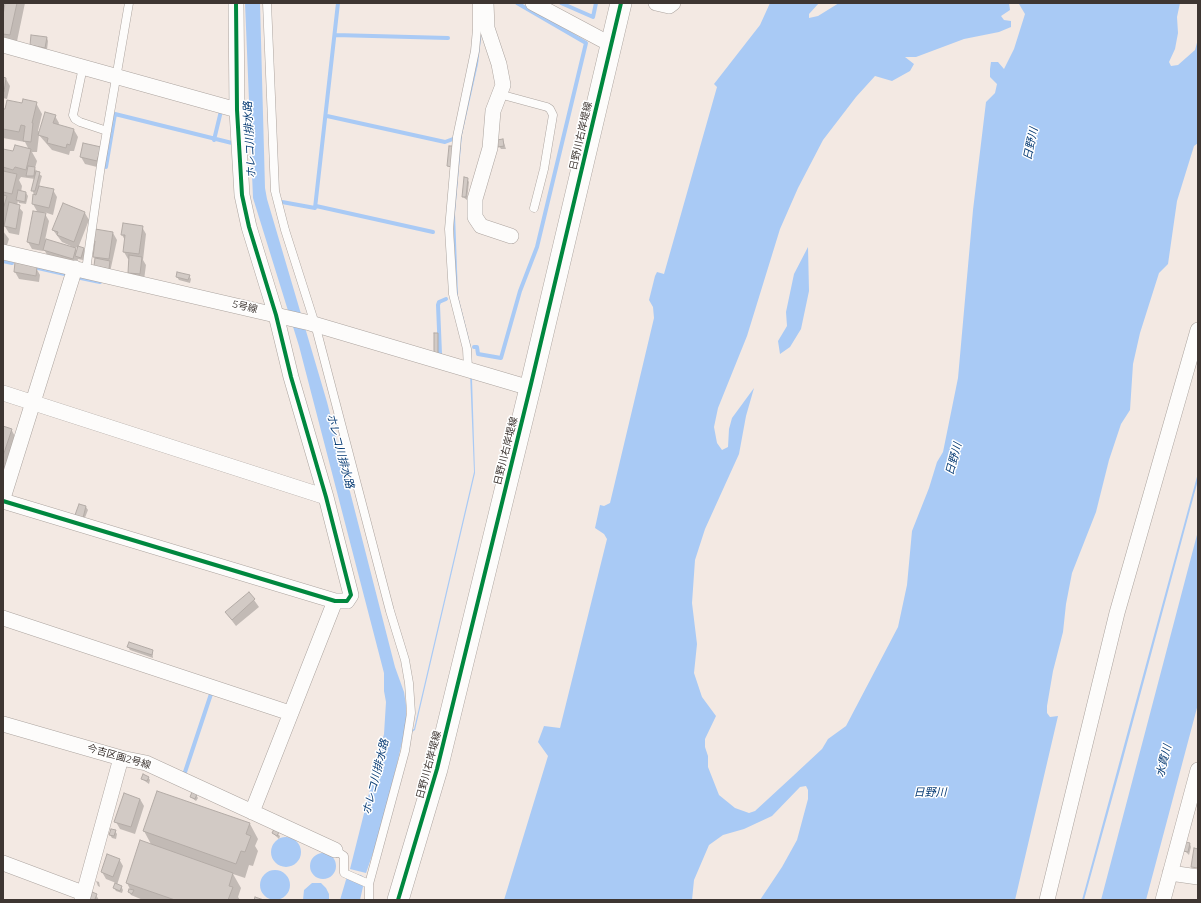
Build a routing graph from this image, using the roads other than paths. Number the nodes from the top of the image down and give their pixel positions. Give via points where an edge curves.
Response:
1 (129, 3) edge
2 (236, 3) edge
3 (267, 3) edge
4 (477, 3) edge
5 (486, 3) edge
6 (533, 3) edge
7 (621, 3) edge
8 (656, 3) edge
9 (673, 3) edge
10 (610, 44) junction
11 (3, 45) edge
12 (83, 67) junction
13 (118, 77) junction
14 (500, 94) junction
15 (237, 110) junction
16 (107, 131) junction
17 (534, 208) dead end
18 (511, 236) dead end
19 (3, 252) edge
20 (81, 269) junction
21 (280, 316) junction
22 (313, 323) junction
23 (1198, 330) edge
24 (468, 369) junction
25 (530, 388) junction
26 (3, 393) edge
27 (33, 403) junction
28 (326, 497) junction
29 (3, 499) edge
30 (335, 601) junction
31 (3, 618) edge
32 (290, 713) junction
33 (3, 724) edge
34 (121, 758) junction
35 (1198, 770) edge
36 (252, 812) junction
37 (335, 850) joint
38 (3, 863) edge
39 (1170, 873) junction
40 (1198, 877) edge
41 (369, 884) junction
42 (83, 897) edge
43 (369, 900) edge
44 (398, 900) edge
45 (1047, 900) edge
46 (1163, 900) edge

1 - 13 lane
2 - 15 street
3 - 22 lane via 275,191
4 - 24 lane via 474,51 457,137 449,229 453,294 467,349
5 - 14 street via 487,28 503,85
6 - 10 street
7 - 10 street, 日野川右岸堤線
8 - 9 street via 669,6
10 - 25 street, 日野川右岸堤線
11 - 12 street
12 - 13 street
12 - 16 lane via 73,115 80,122
13 - 15 street
13 - 16 lane
14 - 17 lane via 547,107 553,115 543,175
14 - 18 street via 493,111 490,148 475,199 475,217 481,226
15 - 21 street via 242,195 249,227
16 - 20 lane
19 - 20 street, 5号線
20 - 21 street, 5号線
20 - 27 street
21 - 22 street, 5号線
21 - 28 street via 291,377
22 - 24 street, 5号線
22 - 41 lane via 405,660 409,683 411,713 405,751
23 - 45 street via 1117,613
24 - 25 street, 5号線
25 - 44 street, 日野川右岸堤線 via 437,769
26 - 27 street
27 - 28 street
27 - 29 street
28 - 30 street via 352,595 347,601
29 - 30 street
30 - 32 street
31 - 32 street
32 - 36 street
33 - 34 street, 今吉区画2号線
34 - 36 street, 今吉区画2号線 via 146,763
34 - 42 street
35 - 39 street
36 - 37 street, 今吉区画2号線
37 - 41 lane via 344,856 344,873
38 - 42 street
39 - 40 street
39 - 46 street
41 - 43 lane

